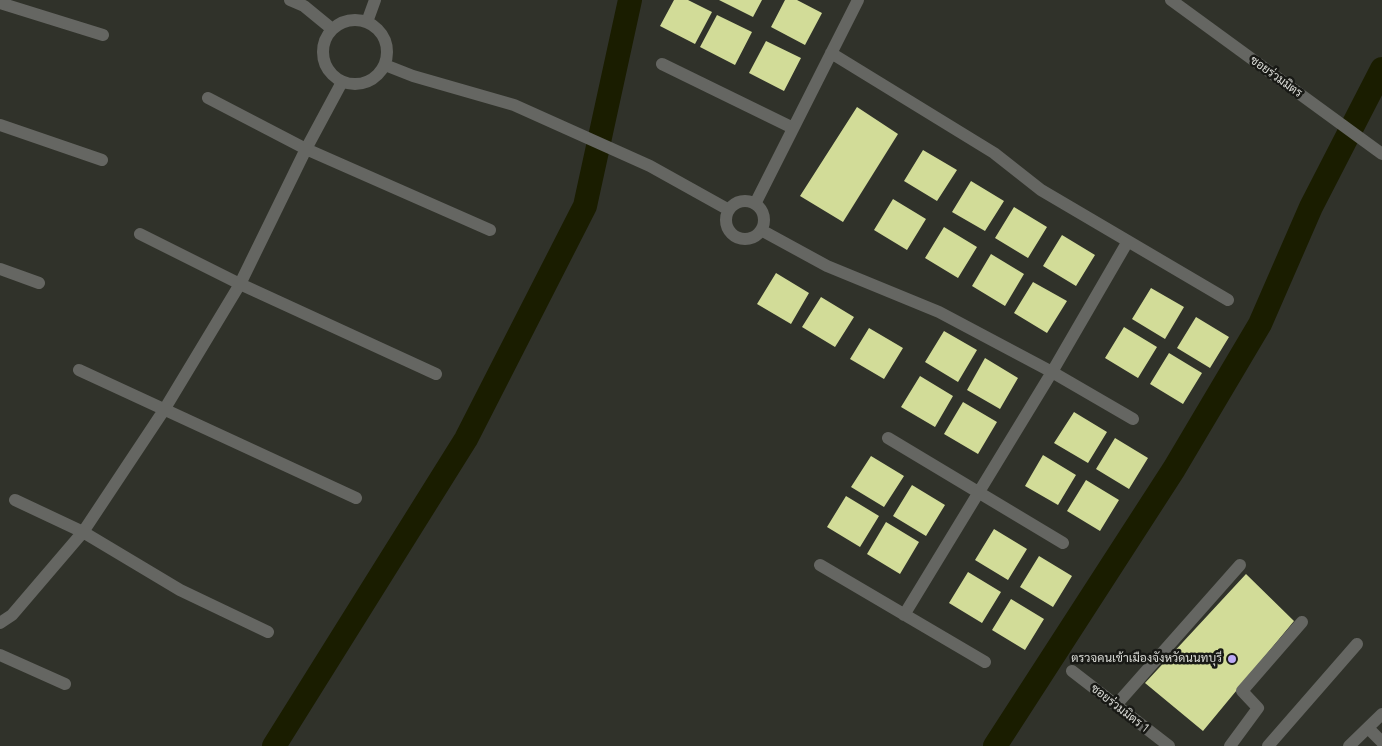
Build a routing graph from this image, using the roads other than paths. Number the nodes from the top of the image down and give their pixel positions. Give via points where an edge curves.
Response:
1 (290, 0) edge
2 (375, 0) edge
3 (857, 0) edge
4 (1171, 0) edge
5 (0, 3) edge
6 (29, 6) edge
7 (367, 22) junction
8 (332, 29) junction
9 (103, 35) dead end
10 (831, 53) junction
11 (662, 64) dead end
12 (385, 65) junction
13 (342, 82) junction
14 (208, 98) dead end
15 (0, 125) edge
16 (793, 128) junction
17 (306, 149) junction
18 (1377, 151) edge
19 (102, 160) dead end
20 (755, 204) junction
21 (729, 210) junction
22 (490, 230) dead end
23 (761, 230) junction
24 (140, 234) dead end
25 (1128, 241) junction
26 (0, 270) edge
27 (39, 283) dead end
28 (240, 284) junction
29 (1228, 300) dead end
30 (79, 370) dead end
31 (1052, 372) junction
32 (436, 374) dead end
33 (164, 410) junction
34 (1133, 419) dead end
35 (888, 438) dead end
36 (978, 494) junction
37 (356, 498) dead end
38 (15, 500) dead end
39 (83, 532) junction
40 (1063, 544) dead end
41 (820, 564) dead end
42 (1240, 565) dead end
43 (904, 615) junction
44 (1302, 622) dead end
45 (0, 623) edge
46 (268, 632) dead end
47 (1357, 644) dead end
48 (0, 656) edge
49 (984, 662) dead end
50 (1072, 672) dead end
51 (65, 684) dead end
52 (1116, 705) junction
53 (1382, 714) edge
54 (1368, 728) junction
55 (1382, 742) edge
56 (1169, 746) edge
57 (1230, 746) edge
58 (1268, 746) edge
59 (1349, 746) edge

1 - 8 street via 304,6
2 - 7 street
3 - 10 street
4 - 18 street, ซอยร่วมมิตร
5 - 6 street
6 - 9 street
7 - 8 street via 343,22
7 - 12 street via 385,40
8 - 13 street via 322,52 324,64
10 - 16 street
10 - 25 street via 994,153 1041,190
11 - 16 street
12 - 13 street via 367,82
12 - 21 street via 514,105 645,164
13 - 17 street
14 - 17 street
15 - 19 street
16 - 20 street
17 - 22 street
17 - 28 street
20 - 21 street via 741,202
20 - 23 street via 764,216
21 - 23 street via 727,224 735,236 750,238
23 - 31 street via 827,266 938,312
24 - 28 street
25 - 29 street
25 - 31 street
26 - 27 street
28 - 32 street
28 - 33 street
30 - 33 street
31 - 34 street
31 - 36 street
33 - 37 street
33 - 39 street
35 - 36 street
36 - 40 street
36 - 43 street
38 - 39 street
39 - 45 street via 12,615
39 - 46 street via 180,590
41 - 43 street
42 - 52 street
43 - 49 street
44 - 57 street via 1242,691 1258,708
47 - 58 street
48 - 51 street
50 - 52 street, ซอยร่วมมิตร 1
52 - 56 street, ซอยร่วมมิตร 1
53 - 54 street
54 - 55 street
54 - 59 street

